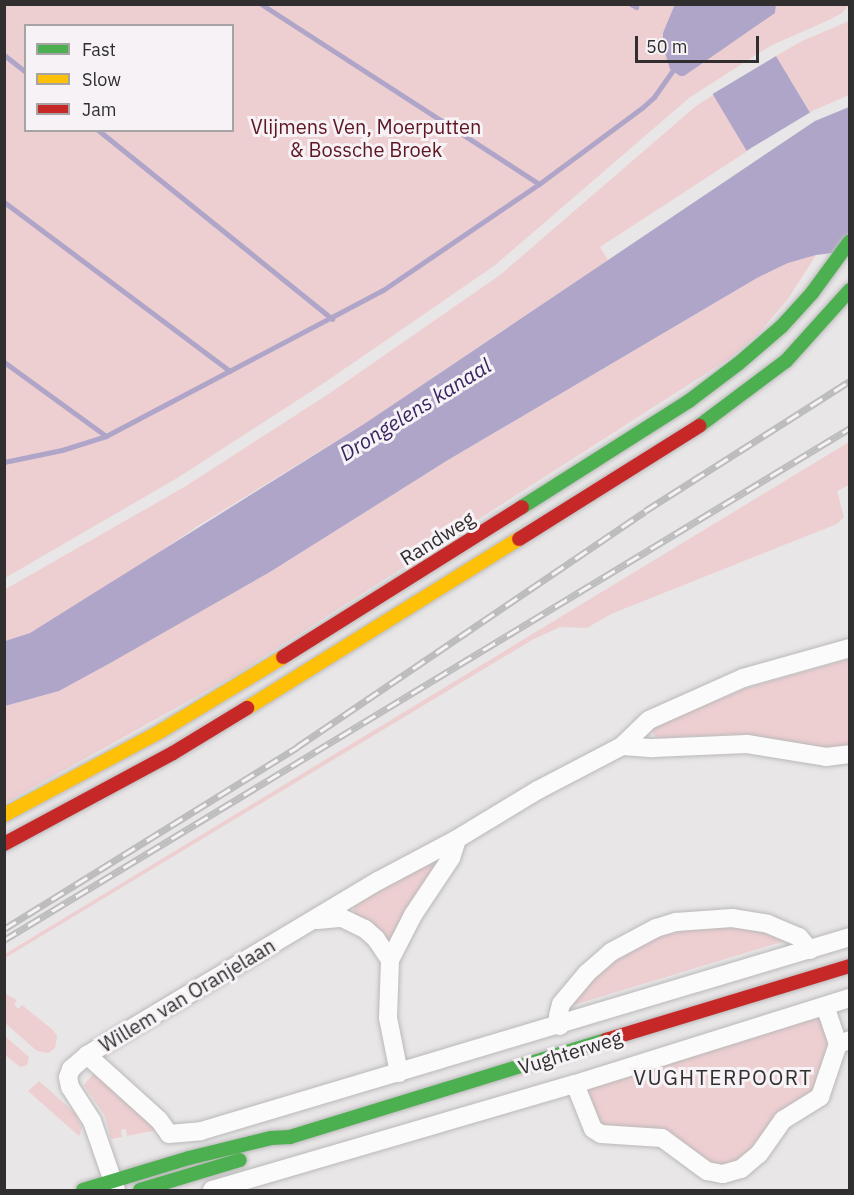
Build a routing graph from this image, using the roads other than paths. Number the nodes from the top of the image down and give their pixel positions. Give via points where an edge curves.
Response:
1 (849, 241) edge
2 (848, 293) edge
3 (849, 648) edge
4 (622, 746) junction
5 (849, 754) edge
6 (4, 815) edge
7 (457, 838) junction
8 (4, 844) edge
9 (312, 920) junction
10 (849, 937) edge
11 (810, 950) junction
12 (390, 960) junction
13 (849, 966) edge
14 (849, 998) edge
15 (825, 1006) junction
16 (560, 1026) junction
17 (844, 1042) edge
18 (87, 1055) junction
19 (399, 1073) junction
20 (575, 1084) junction
21 (290, 1137) junction
22 (114, 1186) edge
23 (83, 1191) edge
24 (140, 1191) edge
25 (212, 1191) edge

1 - 6 main road, Randweg via 799,307 730,371 646,429 161,731
2 - 8 main road via 786,361 706,421 173,753
3 - 4 street, Willem van Oranjelaan via 794,662 708,692 649,720
4 - 5 street via 747,744 826,757
4 - 7 street, Willem van Oranjelaan
7 - 9 street, Willem van Oranjelaan
7 - 12 street via 451,858 413,915
9 - 12 street, Willem van Oranjelaan via 342,918 365,929
9 - 18 street, Willem van Oranjelaan
10 - 11 street, Vughterweg
11 - 16 street, Vughterweg
11 - 16 street, Vughterweg via 799,937 768,924 732,918 676,922 656,928 611,952 587,973 561,1004
12 - 19 street via 388,1018
13 - 21 main road, Vughterweg
14 - 15 street, Vughterweg
15 - 17 street, Vughterweg
15 - 20 street, Vughterweg
16 - 19 street, Vughterweg
17 - 20 street, Vughterweg via 820,1097 783,1120 759,1154 741,1169 723,1174 707,1171 662,1138 601,1134 593,1129
18 - 19 street, Vughterweg via 159,1120 169,1134 222,1126
18 - 22 street, Willem van Oranjelaan via 71,1069 70,1087 92,1121
20 - 25 street, Vughterweg
21 - 22 main road, Vughterweg via 189,1158
21 - 24 main road, Vughterweg via 207,1172
22 - 23 main road, Vughterweg

